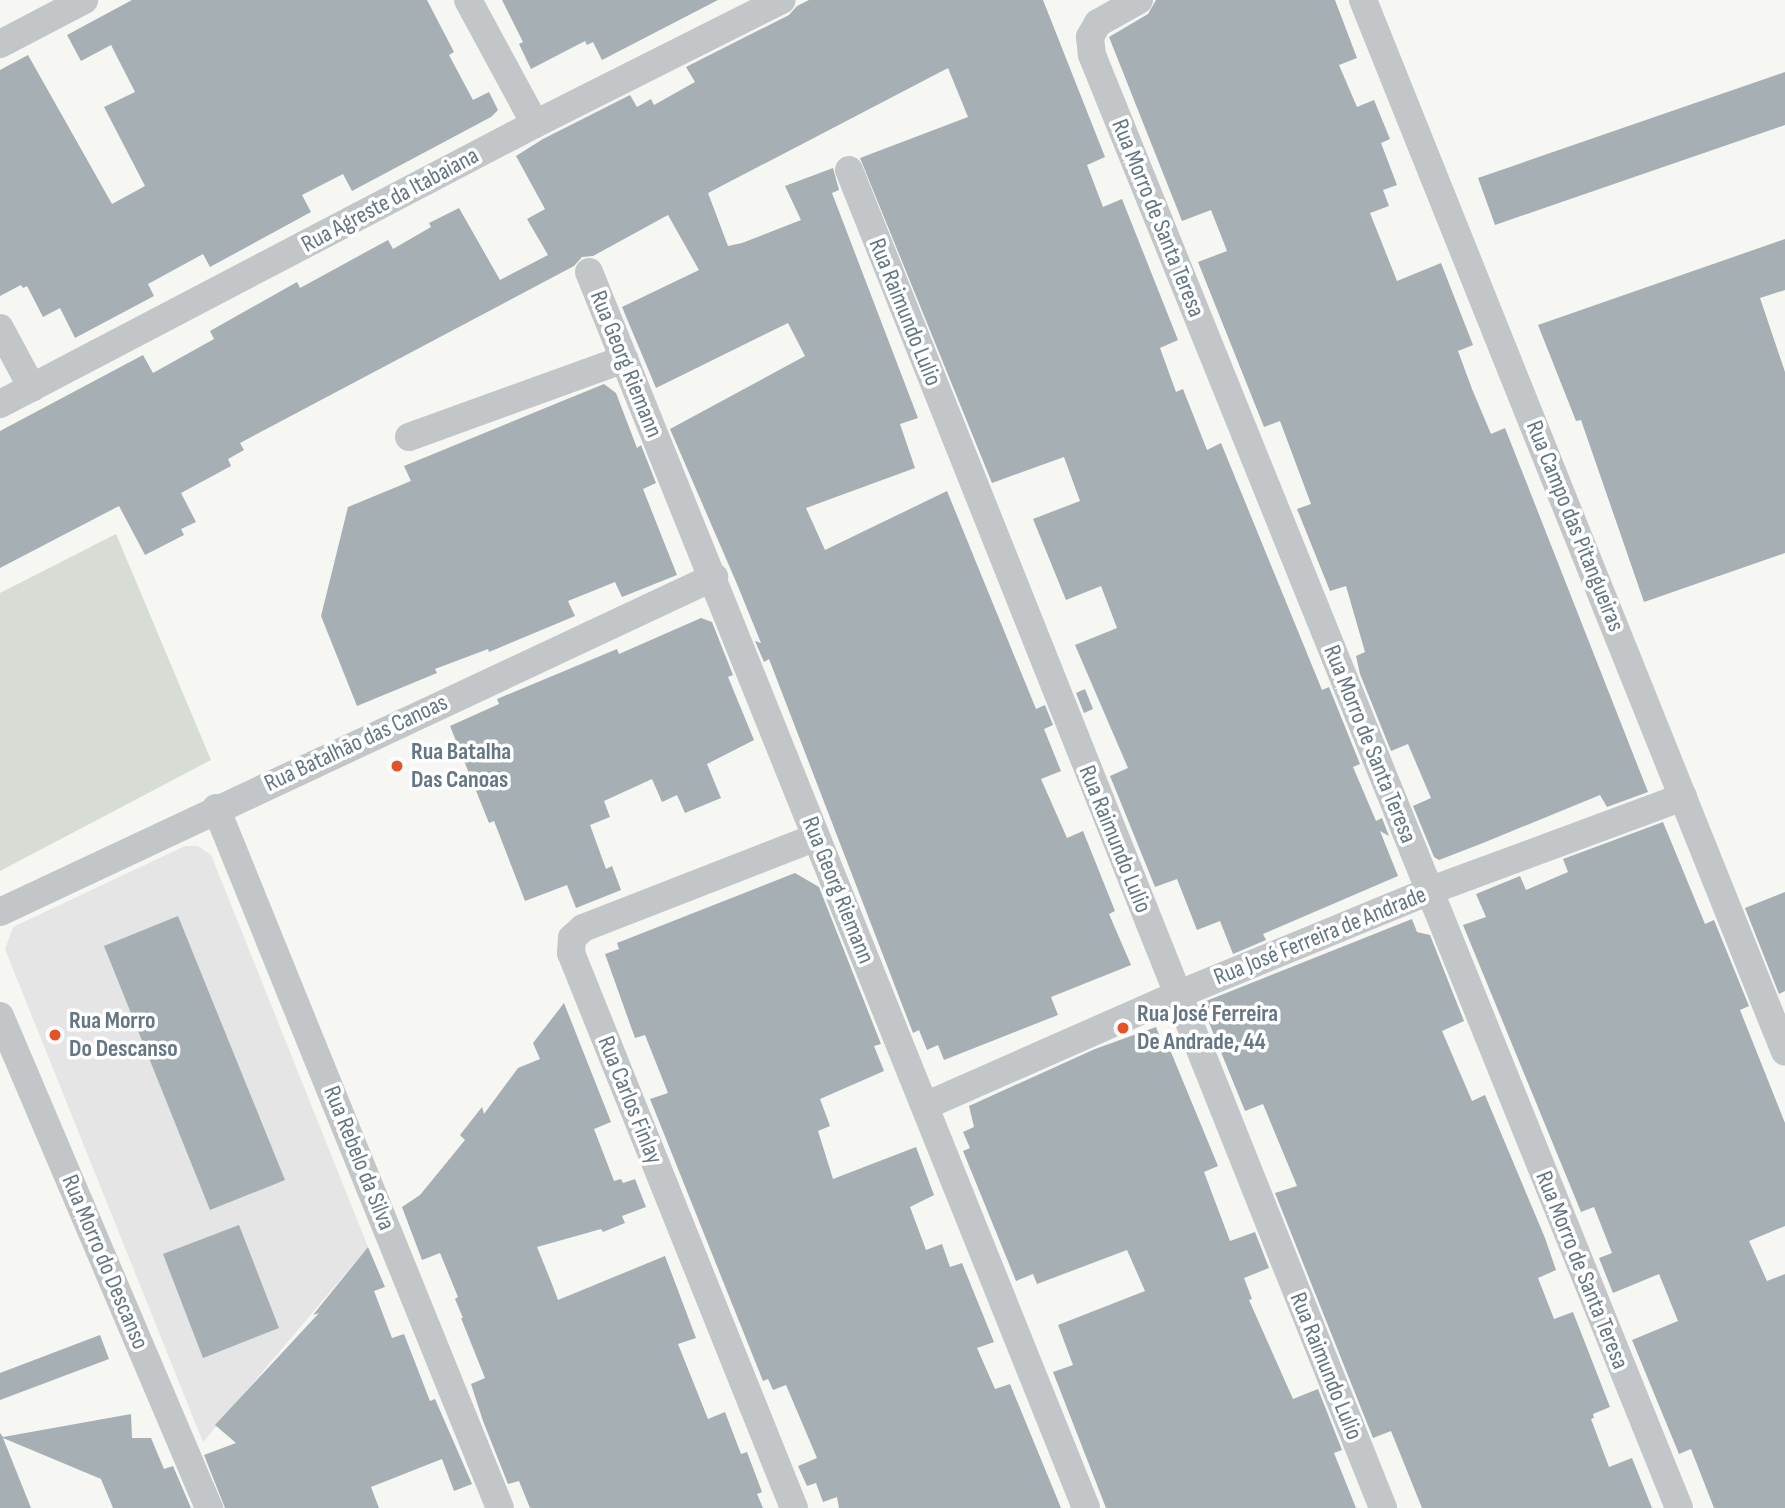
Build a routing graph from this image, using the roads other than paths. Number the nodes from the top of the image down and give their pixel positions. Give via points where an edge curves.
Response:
1 (84, 0) edge
2 (468, 0) edge
3 (782, 0) edge
4 (1139, 0) edge
5 (1363, 0) edge
6 (0, 44) edge
7 (535, 124) junction
8 (849, 170) dead end
9 (589, 272) dead end
10 (0, 328) edge
11 (624, 359) junction
12 (32, 388) junction
13 (0, 404) edge
14 (409, 437) dead end
15 (714, 577) junction
16 (1683, 797) junction
17 (216, 808) junction
18 (816, 837) junction
19 (1429, 891) junction
20 (0, 912) edge
21 (1177, 995) junction
22 (0, 1016) edge
23 (1785, 1052) edge
24 (925, 1106) junction
25 (209, 1508) edge
26 (500, 1508) edge
27 (794, 1508) edge
28 (1086, 1508) edge
29 (1383, 1508) edge
30 (1679, 1508) edge

1 - 6 street
2 - 7 street
3 - 7 street, Rua Agreste da Itabaiana
4 - 19 street, Rua Morro de Santa Teresa via 1098,23 1090,37 1092,55
5 - 16 street, Rua Campo das Pitangueiras
7 - 12 street, Rua Agreste da Itabaiana
8 - 21 street, Rua Raimundo Lulio
9 - 11 street, Rua Georg Riemann
10 - 12 street
11 - 14 street
11 - 15 street, Rua Georg Riemann
12 - 13 street, Rua Agreste da Itabaiana
15 - 17 street, Rua Batalhão das Canoas
15 - 18 street, Rua Georg Riemann
16 - 19 street, Rua José Ferreira de Andrade
16 - 23 street, Rua Campo das Pitangueiras
17 - 20 street, Rua Batalhão das Canoas
17 - 26 street, Rua Rebelo da Silva
18 - 24 street, Rua Georg Riemann
18 - 27 street, Rua Carlos Finlay via 583,928 572,938 571,953
19 - 21 street, Rua José Ferreira de Andrade
19 - 30 street, Rua Morro de Santa Teresa
21 - 24 street, Rua José Ferreira de Andrade
21 - 29 street, Rua Raimundo Lulio
22 - 25 street, Rua Morro do Descanso
24 - 28 street, Rua Georg Riemann

